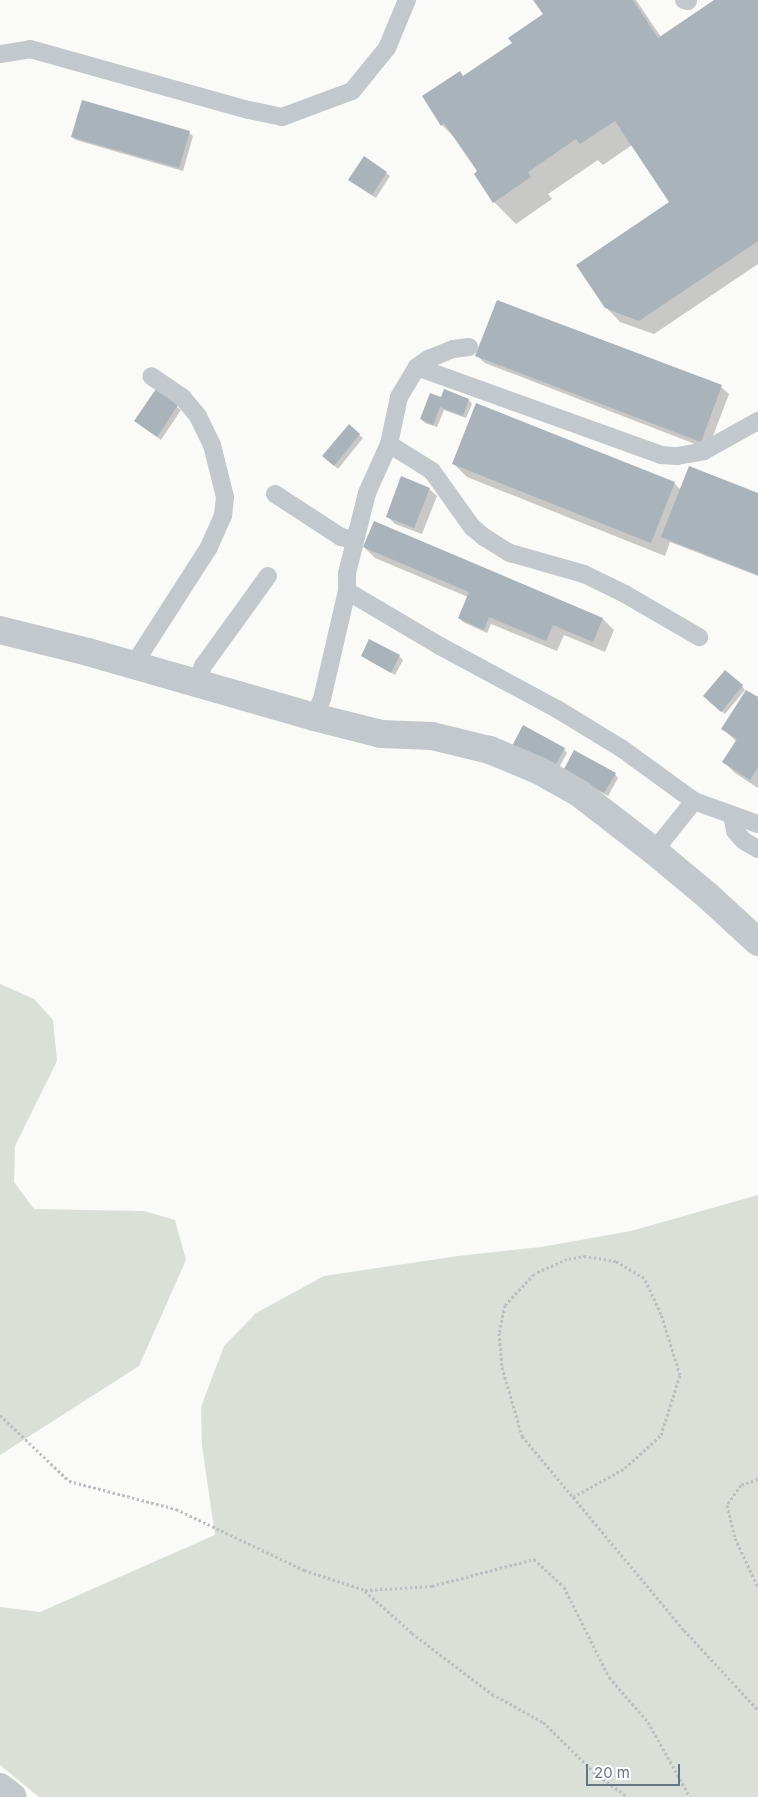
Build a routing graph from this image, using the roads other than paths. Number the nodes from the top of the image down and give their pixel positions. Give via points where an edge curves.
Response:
1 (407, 0) edge
2 (0, 54) edge
3 (469, 347) dead end
4 (417, 367) junction
5 (151, 376) dead end
6 (758, 421) edge
7 (389, 444) junction
8 (275, 494) dead end
9 (354, 540) junction
10 (268, 576) dead end
11 (347, 590) junction
12 (0, 630) edge
13 (698, 637) dead end
14 (134, 664) junction
15 (198, 682) junction
16 (314, 717) junction
17 (694, 801) junction
18 (732, 815) junction
19 (758, 824) edge
20 (758, 849) edge
21 (654, 852) junction
22 (758, 942) edge
23 (0, 1787) edge
24 (14, 1797) edge

1 - 2 lane via 387,48 352,91 282,117 30,49
3 - 4 lane via 438,354
4 - 6 lane via 661,455 704,451
4 - 7 lane via 399,397
5 - 14 lane via 182,397 198,416 212,445 225,497 223,516 209,547
7 - 9 lane via 367,493
7 - 13 lane via 432,471 472,527 484,537 510,553 600,582
8 - 9 lane via 342,537
9 - 11 lane
10 - 15 lane via 202,666
11 - 16 lane via 322,699
11 - 17 lane via 440,646 557,709 621,748
12 - 14 street
14 - 15 street
15 - 16 street
16 - 21 street via 382,734 432,736 490,750 540,770 579,793
17 - 18 lane
17 - 21 lane
18 - 19 lane
18 - 20 lane via 735,831
21 - 22 street
23 - 24 street

